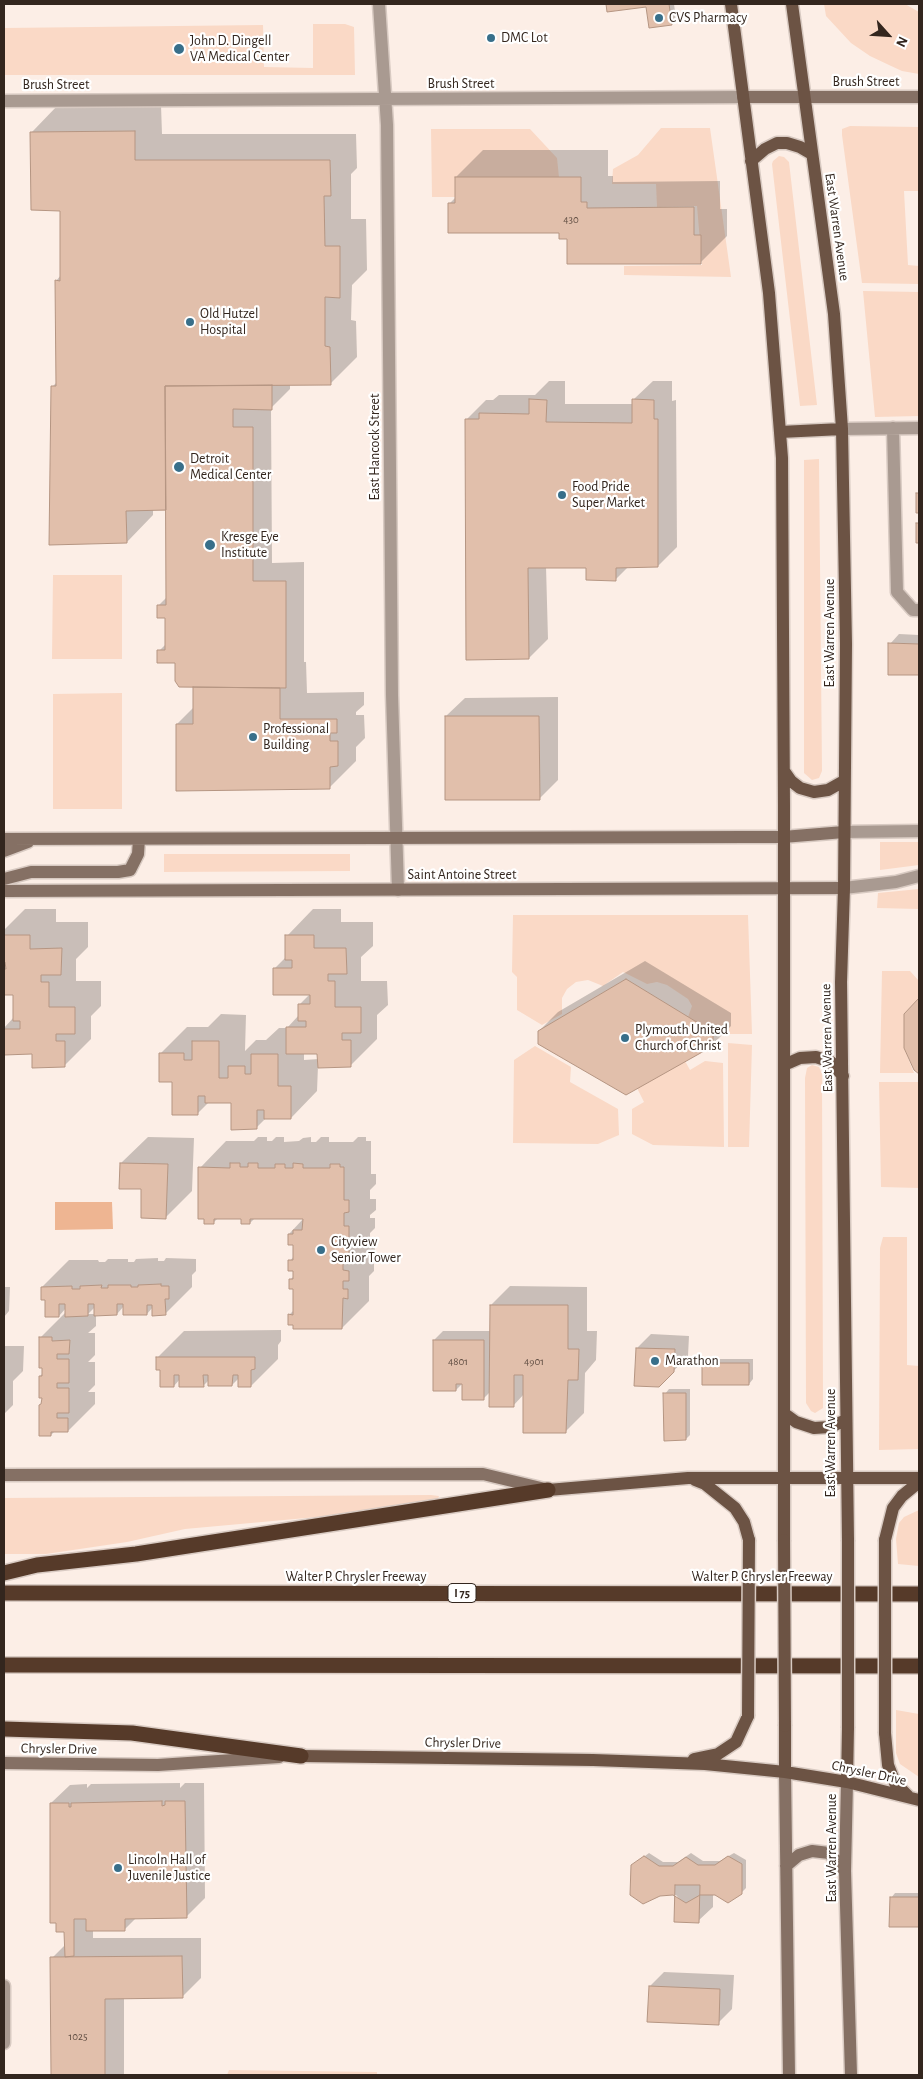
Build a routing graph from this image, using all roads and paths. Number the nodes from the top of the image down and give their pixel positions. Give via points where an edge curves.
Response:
1 (379, 4) edge
2 (730, 4) edge
3 (792, 4) edge
4 (804, 97) junction
5 (919, 97) edge
6 (742, 98) junction
7 (386, 100) junction
8 (4, 101) edge
9 (812, 154) junction
10 (751, 161) junction
11 (893, 428) junction
12 (919, 428) edge
13 (842, 429) junction
14 (780, 432) junction
15 (916, 610) edge
16 (784, 771) junction
17 (844, 781) junction
18 (919, 831) edge
19 (844, 832) junction
20 (783, 837) junction
21 (397, 838) junction
22 (4, 839) edge
23 (38, 839) junction
24 (139, 839) junction
25 (4, 851) edge
26 (919, 876) edge
27 (4, 880) edge
28 (844, 888) junction
29 (784, 889) junction
30 (398, 890) junction
31 (4, 891) edge
32 (784, 1066) junction
33 (843, 1076) junction
34 (785, 1414) junction
35 (846, 1420) junction
36 (4, 1475) edge
37 (688, 1478) junction
38 (784, 1478) junction
39 (846, 1478) junction
40 (919, 1478) edge
41 (919, 1482) edge
42 (548, 1490) junction
43 (4, 1574) edge
44 (4, 1593) edge
45 (919, 1594) edge
46 (4, 1665) edge
47 (919, 1666) edge
48 (898, 1667) junction
49 (919, 1677) edge
50 (4, 1729) edge
51 (301, 1756) junction
52 (4, 1763) edge
53 (677, 1763) junction
54 (785, 1772) junction
55 (847, 1782) junction
56 (914, 1798) edge
57 (786, 1866) junction
58 (845, 1871) junction
59 (4, 1986) edge
60 (4, 2043) edge
61 (789, 2075) edge
62 (851, 2075) edge

1 - 7 street, East Hancock Street
2 - 6 main road
3 - 4 main road, East Warren Avenue
4 - 5 street, Brush Street
4 - 6 street, Brush Street
4 - 9 main road, East Warren Avenue
6 - 7 street, Brush Street
6 - 10 main road
7 - 8 street, Brush Street
7 - 21 street, East Hancock Street via 392,695
9 - 10 main road via 793,145 777,143
9 - 13 main road, East Warren Avenue via 834,314
10 - 14 main road via 769,293
11 - 12 street
11 - 13 street
11 - 15 street via 897,592
13 - 14 main road
13 - 17 main road, East Warren Avenue via 846,644
14 - 16 main road
16 - 17 main road via 800,788 814,792 828,790
16 - 20 main road
17 - 19 main road, East Warren Avenue
18 - 19 street
19 - 20 street
19 - 28 main road, East Warren Avenue
20 - 21 street
20 - 29 main road
21 - 24 street
21 - 30 street, East Hancock Street
22 - 23 street
23 - 24 street
23 - 25 street
24 - 27 street via 138,854 130,870 31,872
26 - 28 street, Saint Antoine Street
28 - 29 street, Saint Antoine Street
28 - 33 main road, East Warren Avenue
29 - 30 street, Saint Antoine Street
29 - 32 main road
30 - 31 street, Saint Antoine Street
32 - 33 main road via 800,1058 816,1057 831,1062
32 - 34 main road
33 - 35 main road, East Warren Avenue
34 - 35 main road via 814,1428 830,1427
34 - 38 main road
35 - 39 main road, East Warren Avenue
36 - 42 street via 483,1474
37 - 38 main road
37 - 42 main road
37 - 53 main road, bridge via 705,1484 735,1508 744,1522 748,1540 748,1716 736,1742 718,1754
38 - 39 main road
38 - 54 main road, bridge
39 - 40 main road
39 - 55 main road, East Warren Avenue, bridge
41 - 56 main road, bridge via 893,1508 885,1540 885,1733 888,1765 894,1783
42 - 43 highway via 136,1554 37,1564
44 - 45 highway, Walter P. Chrysler Freeway / I 75
46 - 48 highway
47 - 48 highway
48 - 49 highway
50 - 51 highway via 132,1733
51 - 52 street, Chrysler Drive via 158,1765
51 - 53 main road, Chrysler Drive
53 - 54 main road, Chrysler Drive
54 - 55 main road, Chrysler Drive
54 - 57 street
55 - 56 main road, Chrysler Drive
55 - 58 street, East Warren Avenue
57 - 58 street via 799,1855 829,1853
57 - 61 street
58 - 62 street, East Warren Avenue
59 - 60 street

